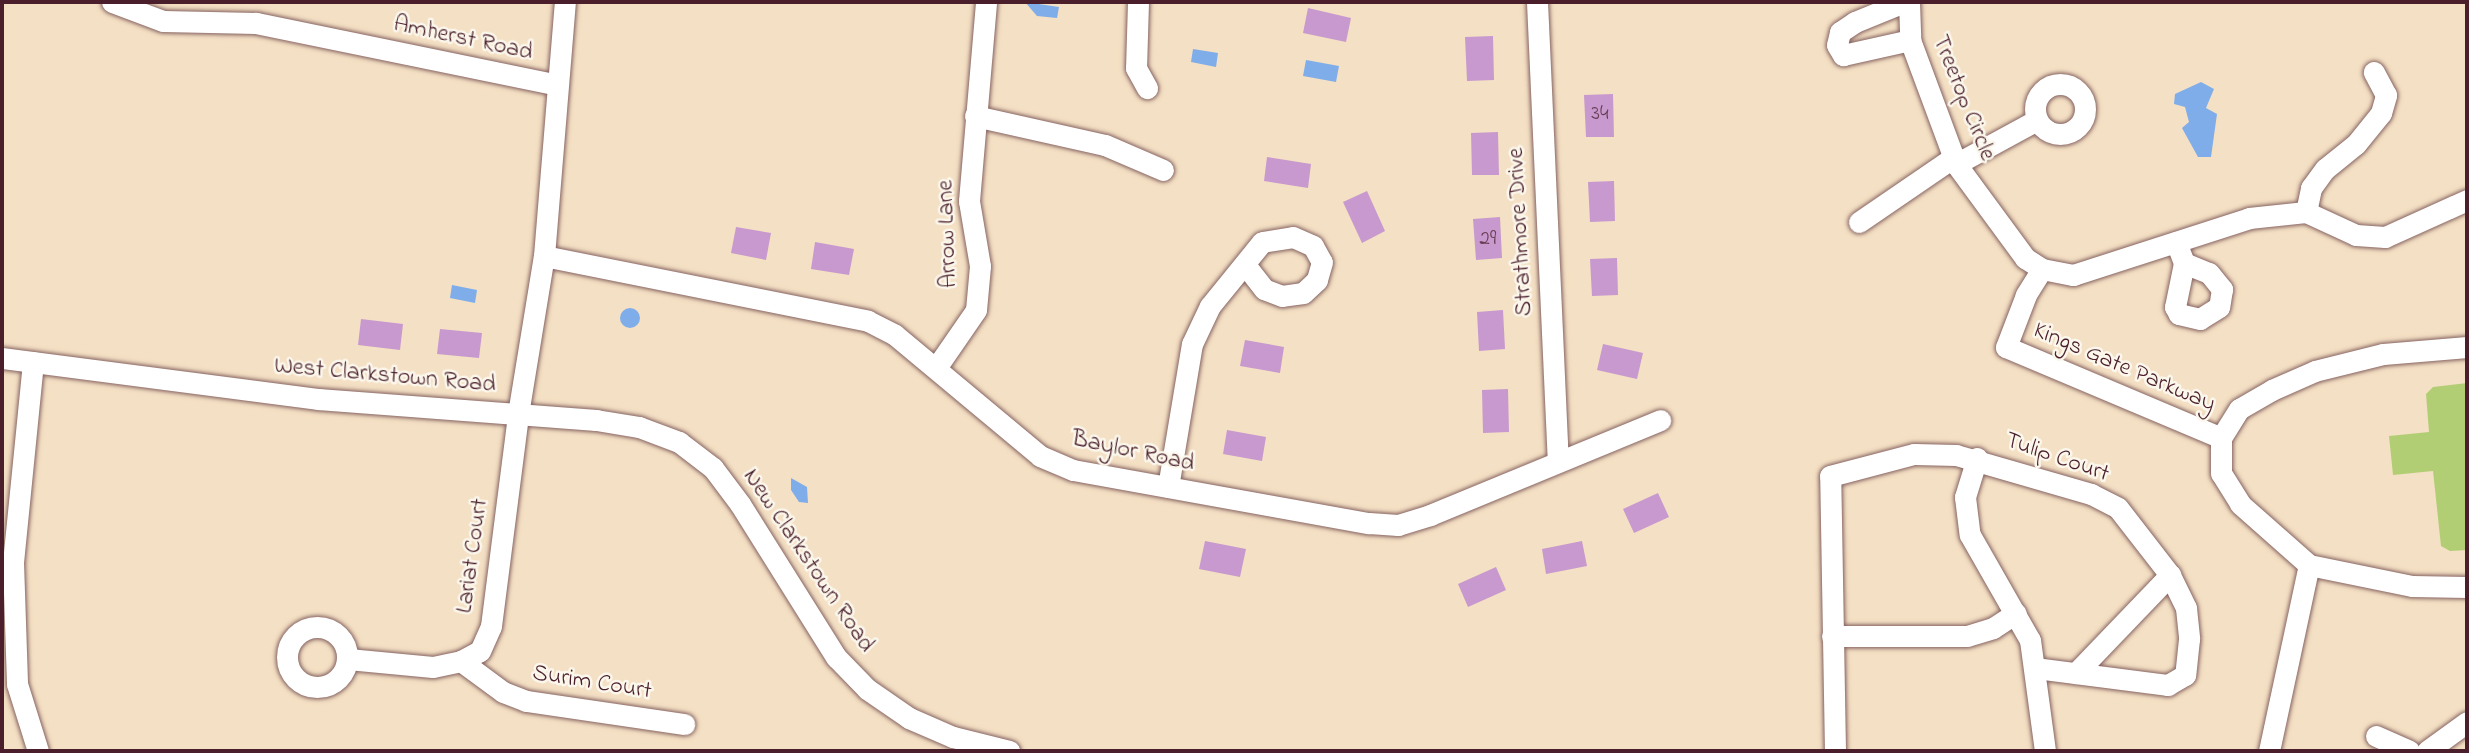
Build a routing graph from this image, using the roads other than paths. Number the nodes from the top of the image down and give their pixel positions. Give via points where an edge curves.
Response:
1 (111, 2) edge
2 (565, 2) edge
3 (986, 2) edge
4 (1138, 2) edge
5 (1537, 2) edge
6 (1906, 2) edge
7 (1910, 40) junction
8 (2374, 72) dead end
9 (558, 85) junction
10 (1147, 88) dead end
11 (975, 116) junction
12 (2037, 120) dead end
13 (1955, 160) junction
14 (1163, 170) dead end
15 (2467, 200) edge
16 (2306, 212) junction
17 (1859, 222) dead end
18 (2176, 242) junction
19 (544, 256) junction
20 (2184, 263) dead end
21 (1246, 266) dead end
22 (2042, 269) junction
23 (2467, 347) edge
24 (2, 358) edge
25 (33, 362) junction
26 (936, 368) junction
27 (518, 414) junction
28 (1660, 420) dead end
29 (2221, 438) junction
30 (1977, 458) junction
31 (1558, 460) junction
32 (1168, 487) junction
33 (2309, 565) junction
34 (2170, 575) junction
35 (2467, 587) edge
36 (2016, 613) junction
37 (1832, 636) junction
38 (348, 659) dead end
39 (461, 661) junction
40 (2035, 668) junction
41 (2076, 673) junction
42 (2467, 722) edge
43 (684, 724) dead end
44 (2376, 736) dead end
45 (38, 751) edge
46 (1009, 751) edge
47 (1835, 751) edge
48 (2045, 751) edge
49 (2269, 751) edge
50 (2409, 751) edge
51 (2427, 751) edge

1 - 9 street, Amherst Road via 163,21 256,23
2 - 9 street, West Clarkstown Road
3 - 11 street, Arrow Lane
4 - 10 street via 1136,68
5 - 31 street, Strathmore Drive
6 - 7 street, Treetop Circle
6 - 7 street via 1855,22 1840,32 1837,46 1843,55
7 - 13 street, Treetop Circle
8 - 16 street via 2386,95 2381,113 2356,144 2325,169 2311,188
9 - 19 street, West Clarkstown Road
11 - 14 street via 1105,145
11 - 26 street, Arrow Lane via 969,201 980,266 976,310
12 - 13 street
13 - 17 street
13 - 22 street, Treetop Circle via 2025,258
15 - 16 street via 2385,237 2356,235
16 - 18 street via 2249,218
18 - 20 street
18 - 22 street via 2073,275
19 - 26 street, Baylor Road via 868,321 895,335
19 - 27 street, West Clarkstown Road
21 - 32 street via 1210,306 1192,344
22 - 29 street, Kings Gate Parkway via 2026,295 2006,347
23 - 29 street via 2383,354 2315,371 2239,409
24 - 25 street, West Clarkstown Road
25 - 27 street, West Clarkstown Road via 318,399
25 - 45 street via 13,562 17,684
26 - 32 street, Baylor Road via 1040,456 1073,470
27 - 39 street, Lariat Court via 491,626 480,651
27 - 46 street, New Clarkstown Road via 639,427 679,442 713,468 836,657 867,689 909,718 953,737
28 - 31 street, Baylor Road
29 - 33 street via 2221,473 2240,505
30 - 34 street, Tulip Court via 2091,494 2118,508
30 - 36 street via 1965,497 1970,535
30 - 37 street, Tulip Court via 1914,454 1830,476
31 - 32 street, Baylor Road via 1398,525
33 - 35 street via 2412,586
33 - 49 street
34 - 41 street
34 - 41 street, Tulip Court via 2186,608 2185,675 2168,685
36 - 37 street via 1993,628 1967,636
36 - 40 street via 2030,640
37 - 47 street
38 - 39 street via 433,667
39 - 43 street, Surim Court via 503,692 526,701
40 - 41 street, Tulip Court
40 - 48 street
42 - 51 street
44 - 50 street

